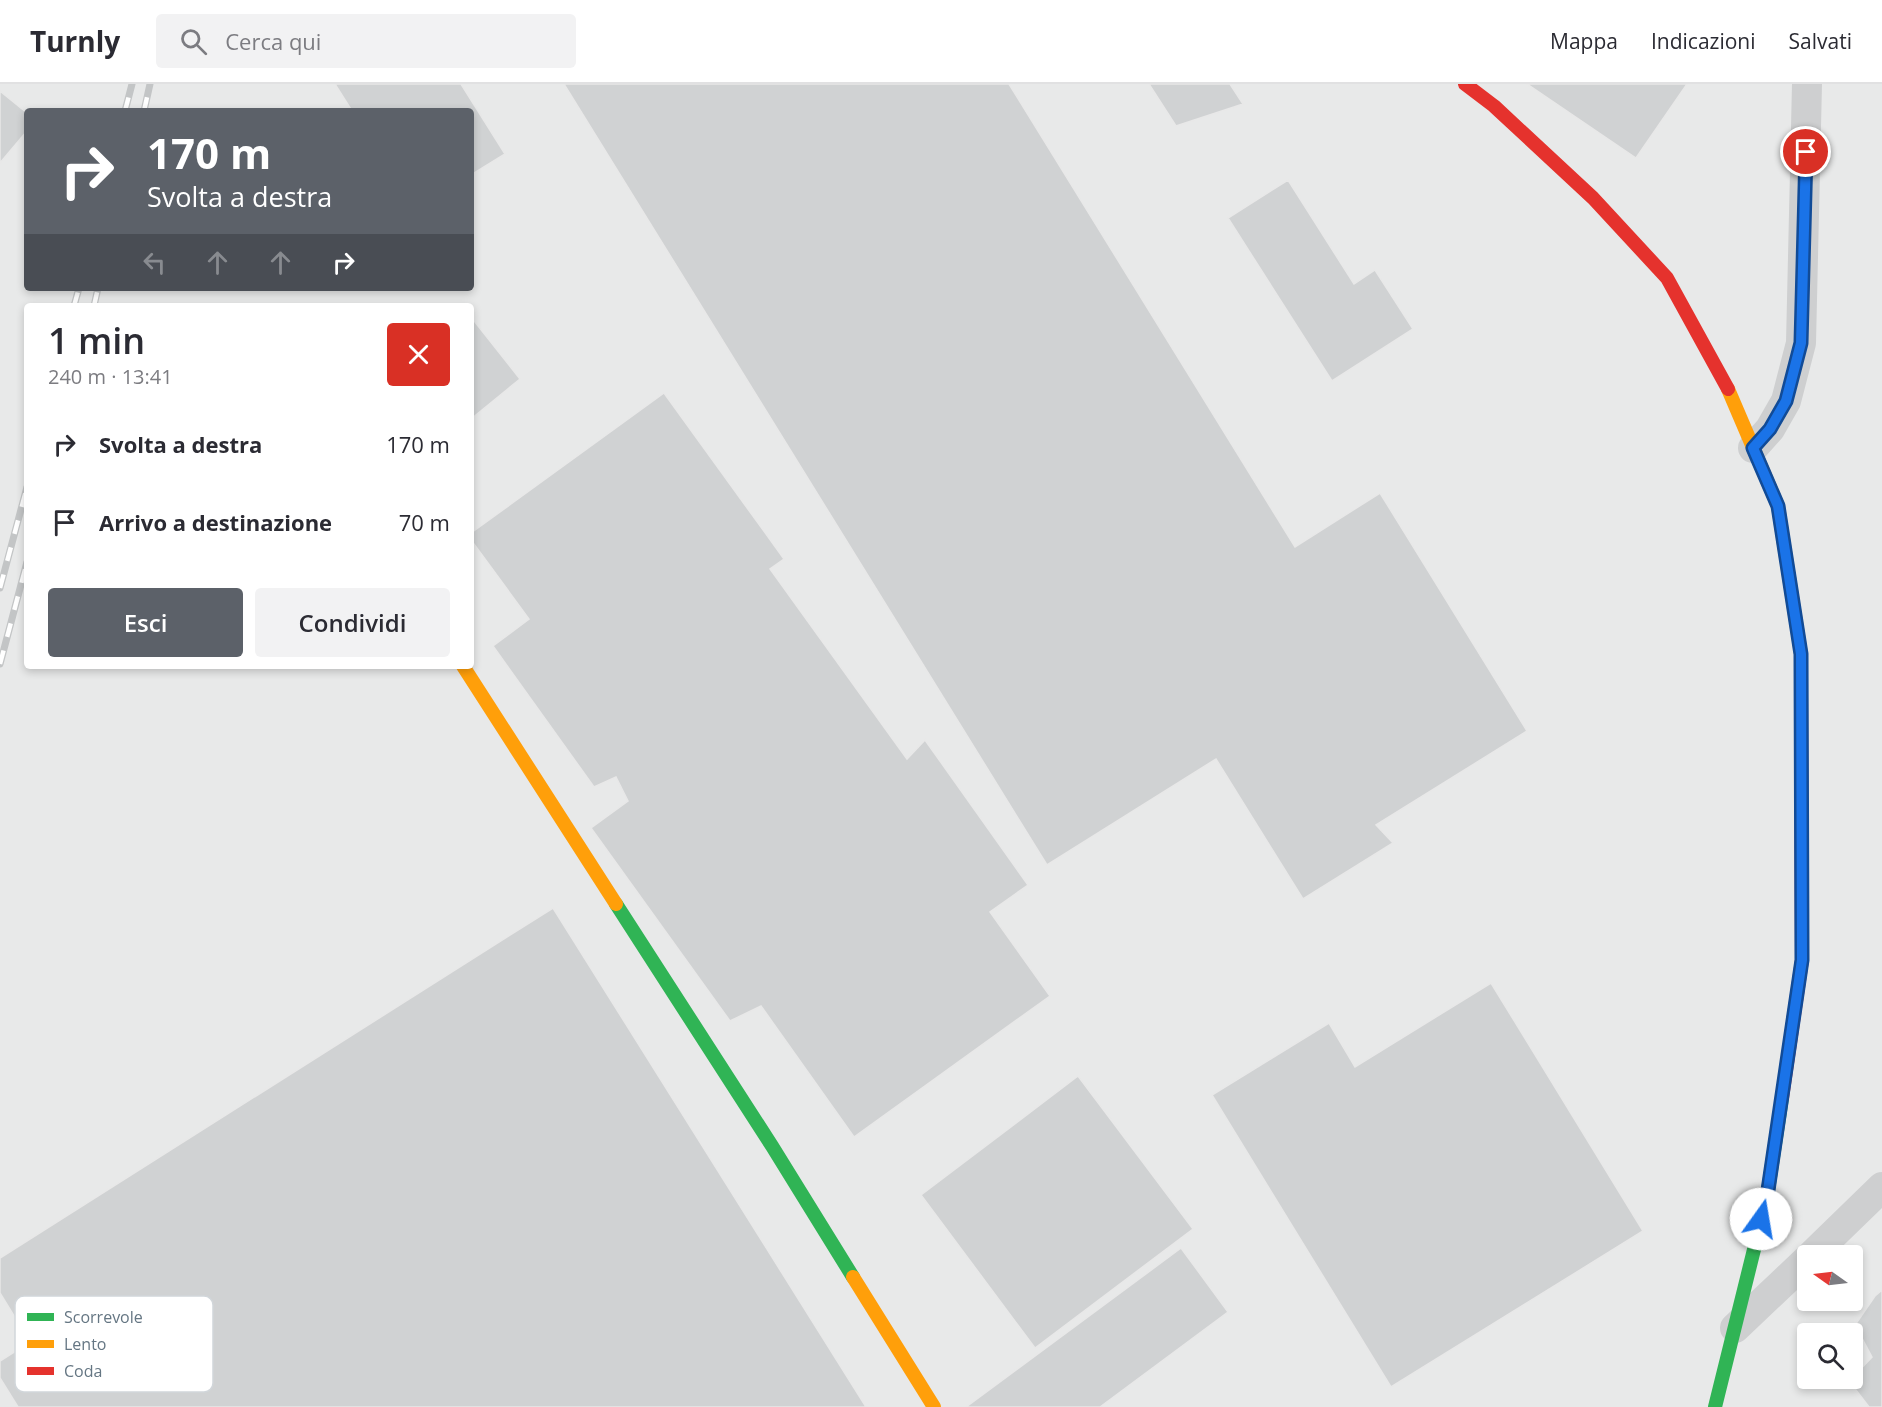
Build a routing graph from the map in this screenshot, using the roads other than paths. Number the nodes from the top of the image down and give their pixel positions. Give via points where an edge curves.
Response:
1 (1465, 84) edge
2 (1807, 84) edge
3 (1753, 448) junction
4 (465, 669) edge
5 (1882, 1187) edge
6 (1822, 1245) edge
7 (1797, 1269) edge
8 (1735, 1328) junction
9 (934, 1407) edge
10 (1715, 1407) edge

1 - 3 street via 1593,198 1668,278 1723,376
2 - 3 street via 1801,343 1786,401
3 - 8 street via 1778,506 1801,654 1802,960 1767,1197
4 - 9 street via 772,1146
5 - 6 street
7 - 8 street
8 - 10 street

